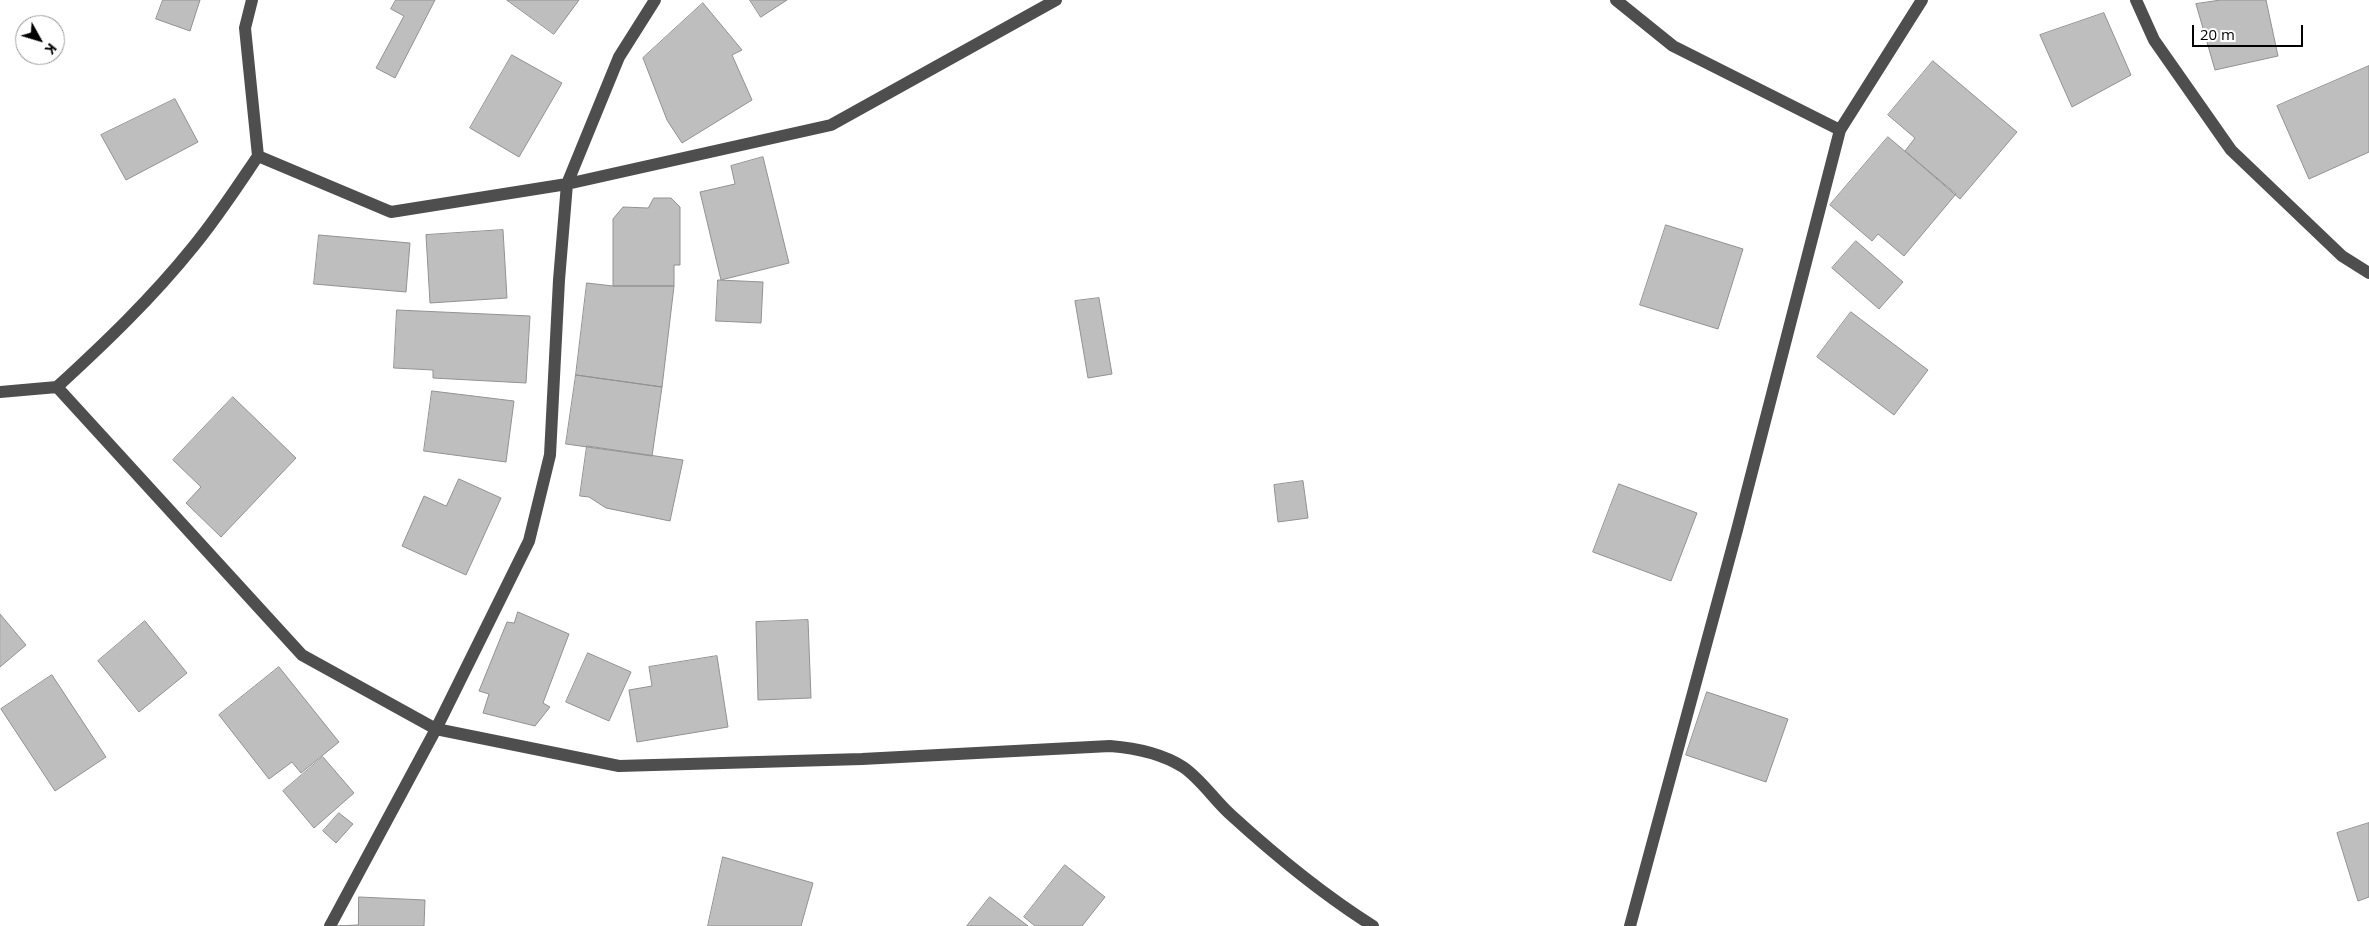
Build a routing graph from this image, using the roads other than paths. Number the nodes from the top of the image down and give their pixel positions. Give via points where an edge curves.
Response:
1 (252, 0) edge
2 (655, 0) edge
3 (1056, 0) edge
4 (1616, 0) edge
5 (1922, 0) edge
6 (2136, 0) edge
7 (1840, 130) junction
8 (258, 156) junction
9 (567, 184) junction
10 (2369, 273) edge
11 (57, 387) junction
12 (0, 392) edge
13 (436, 729) junction
14 (330, 926) edge
15 (1373, 926) edge
16 (1630, 926) edge

1 - 8 street via 245,28
2 - 9 street via 619,57
3 - 9 street via 831,125
4 - 7 street via 1673,46
5 - 7 street
6 - 10 street via 2154,40 2231,150 2342,256
7 - 16 street
8 - 9 street via 392,212
8 - 11 street via 210,225 157,289
9 - 13 street via 558,280 550,455 529,541
11 - 12 street
11 - 13 street via 302,655
13 - 14 street
13 - 15 street via 619,766 862,759 1110,746 1130,748 1168,759 1184,768 1262,843

